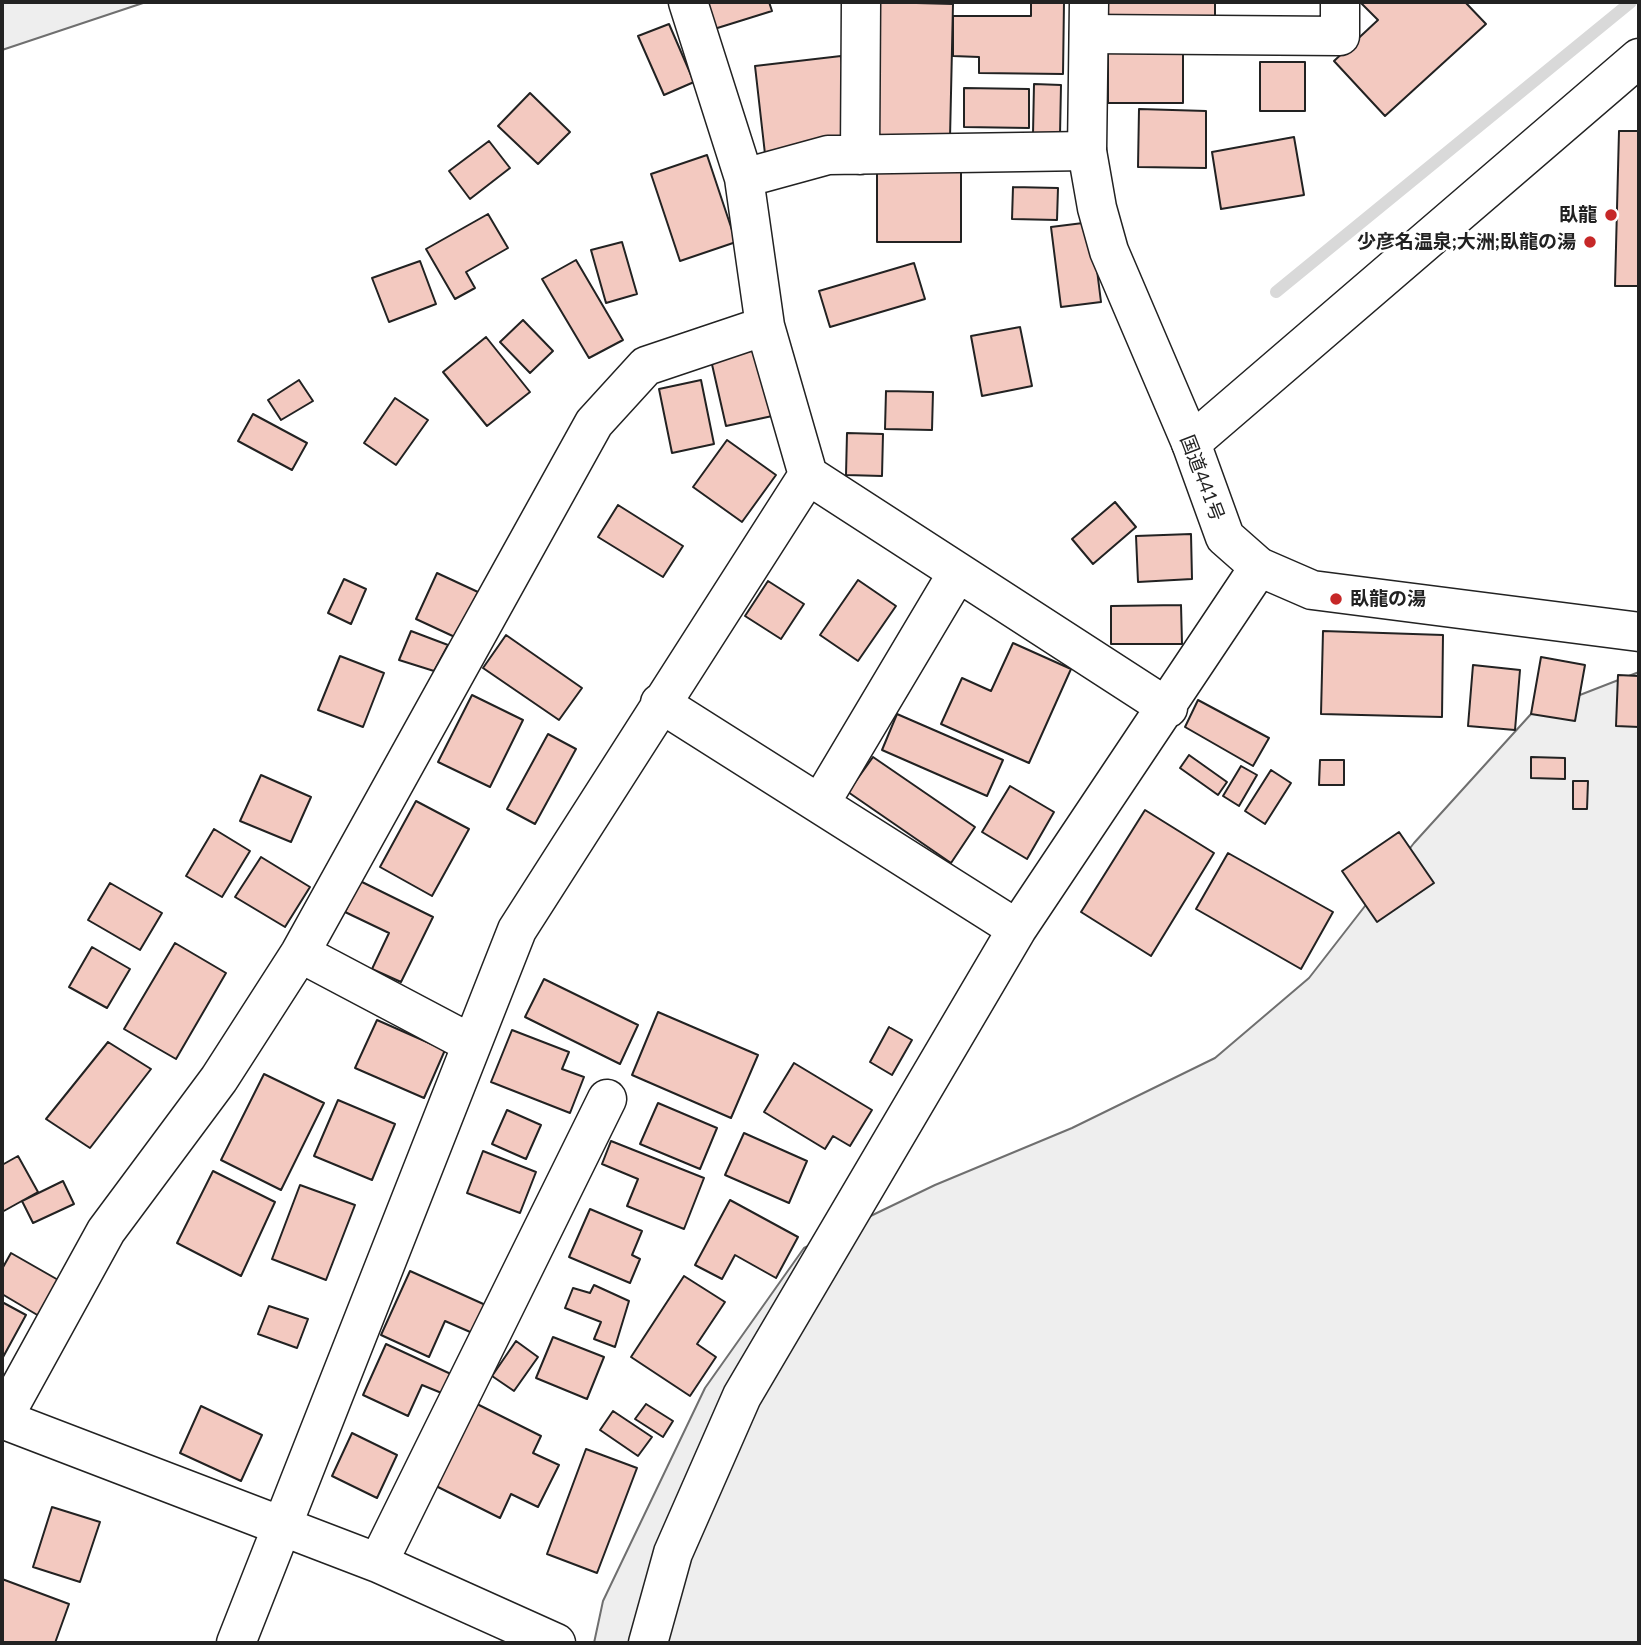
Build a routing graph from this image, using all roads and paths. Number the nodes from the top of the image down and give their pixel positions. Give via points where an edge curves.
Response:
1 (688, 2) edge
2 (861, 2) edge
3 (1340, 2) edge
4 (1089, 18) edge
5 (1639, 58) edge
6 (1087, 151) junction
7 (860, 155) junction
8 (744, 178) junction
9 (765, 326) junction
10 (1191, 443) junction
11 (808, 475) junction
12 (1259, 567) junction
13 (958, 572) junction
14 (1639, 632) edge
15 (660, 703) junction
16 (1168, 708) junction
17 (821, 802) junction
18 (1017, 929) junction
19 (300, 953) junction
20 (472, 1044) junction
21 (607, 1099) dead end
22 (2, 1419) edge
23 (282, 1528) junction
24 (378, 1563) junction
25 (236, 1643) edge
26 (556, 1643) edge
27 (648, 1643) edge

1 - 8 main road
2 - 7 main road
3 - 4 main road via 1340,36
4 - 6 main road, 国道441号
5 - 10 main road
6 - 7 main road
6 - 10 main road, 国道441号 via 1109,251
7 - 8 main road via 828,155
8 - 9 main road
9 - 11 main road
9 - 19 main road via 646,366 594,423
10 - 12 main road, 国道441号 via 1225,537
11 - 13 main road
11 - 15 main road
12 - 14 main road, 国道441号 via 1312,590
12 - 16 main road
13 - 16 main road
13 - 17 main road
15 - 17 main road
15 - 20 main road via 517,930
16 - 18 main road
17 - 18 main road
18 - 27 main road via 742,1396 673,1553
19 - 20 main road
19 - 22 main road via 219,1079 106,1231
20 - 23 main road
21 - 24 main road
22 - 23 main road
23 - 24 main road
23 - 25 main road
24 - 26 main road

